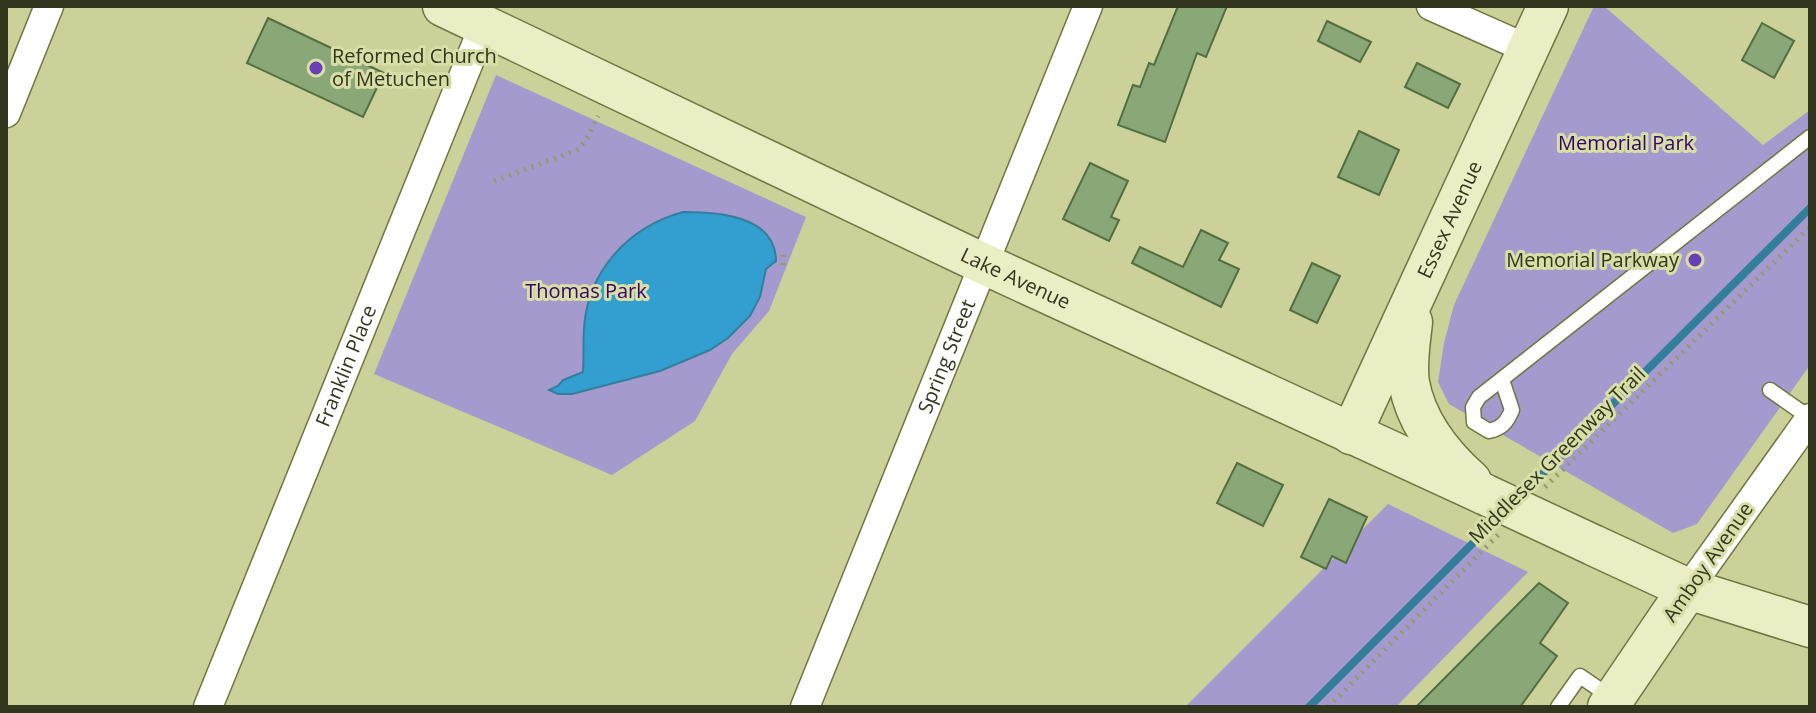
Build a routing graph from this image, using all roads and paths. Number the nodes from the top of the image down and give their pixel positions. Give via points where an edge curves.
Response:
1 (49, 6) edge
2 (443, 6) edge
3 (1088, 6) edge
4 (1431, 6) edge
5 (1548, 6) edge
6 (484, 25) junction
7 (1528, 49) junction
8 (6, 113) edge
9 (598, 116) dead end
10 (1810, 137) edge
11 (494, 181) dead end
12 (1810, 227) edge
13 (784, 250) dead end
14 (984, 264) junction
15 (783, 265) dead end
16 (1414, 298) junction
17 (1502, 380) dead end
18 (1770, 390) dead end
19 (1810, 418) edge
20 (1351, 434) junction
21 (1535, 498) dead end
22 (1496, 511) junction
23 (1688, 589) junction
24 (1810, 627) edge
25 (1616, 704) edge
26 (208, 707) edge
27 (805, 707) edge
28 (1328, 707) edge
29 (1558, 707) edge

1 - 8 street
2 - 6 street, Lake Avenue
3 - 14 street, Spring Street
4 - 7 street
5 - 7 street, Essex Avenue
6 - 14 street, Lake Avenue
6 - 26 street, Franklin Place
7 - 16 street, Essex Avenue
9 - 11 path via 577,150
10 - 17 lane
12 - 21 path, Middlesex Greenway Trail
13 - 15 path
14 - 20 street, Lake Avenue
14 - 27 street, Spring Street
16 - 20 street, Essex Avenue
16 - 22 street via 1409,383 1417,410 1434,441
18 - 19 lane
19 - 23 street, Amboy Avenue
20 - 22 street, Lake Avenue
22 - 23 street, Lake Avenue, bridge via 1593,545
22 - 28 path, Middlesex Greenway Trail
23 - 24 street
23 - 25 street, Amboy Avenue
25 - 29 lane via 1580,676

